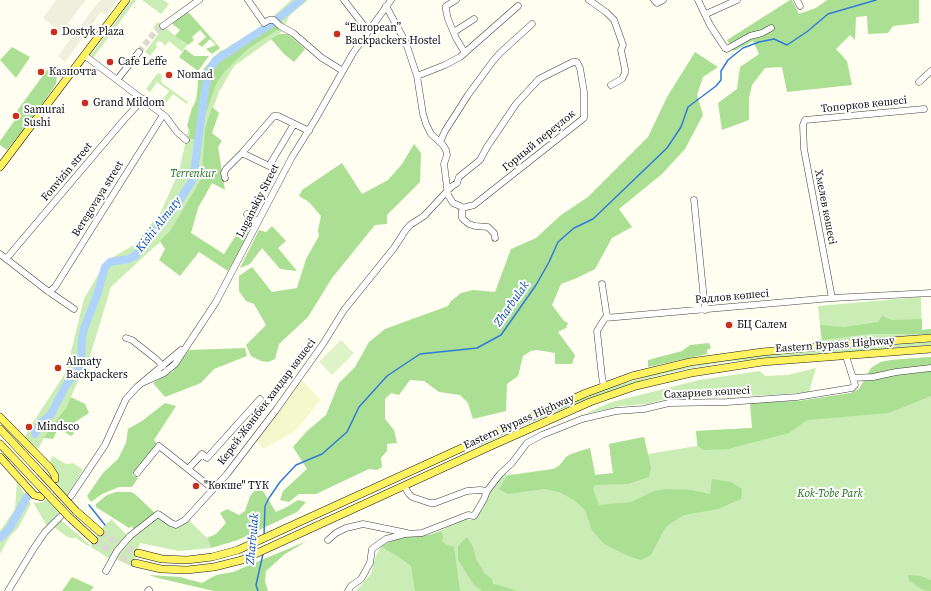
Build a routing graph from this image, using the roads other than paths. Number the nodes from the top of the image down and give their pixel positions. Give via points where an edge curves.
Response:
1 (126, 0) edge
2 (199, 0) edge
3 (248, 0) edge
4 (344, 0) edge
5 (391, 0) edge
6 (456, 0) edge
7 (589, 0) edge
8 (654, 0) edge
9 (663, 0) edge
10 (698, 0) edge
11 (737, 0) edge
12 (386, 6) junction
13 (518, 6) dead end
14 (706, 14) junction
15 (474, 20) dead end
16 (532, 24) dead end
17 (163, 26) tunnel mouth
18 (771, 28) dead end
19 (368, 31) junction
20 (454, 32) junction
21 (139, 52) tunnel mouth
22 (465, 52) junction
23 (84, 55) junction
24 (343, 71) junction
25 (931, 71) edge
26 (417, 76) junction
27 (117, 80) junction
28 (919, 82) dead end
29 (612, 85) dead end
30 (143, 100) junction
31 (924, 109) dead end
32 (163, 115) junction
33 (805, 120) joint
34 (294, 124) junction
35 (309, 131) junction
36 (186, 140) dead end
37 (440, 142) junction
38 (242, 153) junction
39 (0, 167) edge
40 (224, 178) dead end
41 (447, 191) junction
42 (694, 200) dead end
43 (462, 208) junction
44 (247, 214) dead end
45 (258, 222) junction
46 (495, 238) dead end
47 (4, 257) edge
48 (0, 264) edge
49 (602, 284) dead end
50 (49, 292) junction
51 (931, 293) edge
52 (832, 298) junction
53 (74, 309) dead end
54 (705, 310) junction
55 (607, 317) junction
56 (126, 338) dead end
57 (931, 338) edge
58 (190, 340) junction
59 (931, 349) edge
60 (846, 356) junction
61 (163, 366) junction
62 (931, 368) edge
63 (853, 378) junction
64 (142, 383) junction
65 (604, 386) junction
66 (260, 399) dead end
67 (0, 418) edge
68 (0, 424) edge
69 (4, 429) edge
70 (24, 442) junction
71 (0, 444) edge
72 (0, 449) edge
73 (0, 454) edge
74 (0, 457) edge
75 (8, 465) junction
76 (21, 466) junction
77 (188, 469) junction
78 (137, 473) dead end
79 (55, 480) dead end
80 (404, 486) junction
81 (213, 488) junction
82 (487, 491) junction
83 (71, 496) dead end
84 (41, 497) dead end
85 (60, 517) dead end
86 (100, 532) tunnel mouth
87 (411, 534) junction
88 (94, 540) tunnel mouth
89 (328, 540) dead end
90 (138, 553) tunnel mouth
91 (135, 563) tunnel mouth
92 (106, 571) dead end
93 (8, 591) edge
94 (348, 591) edge

1 - 23 main road
2 - 17 street
3 - 24 street via 264,23 269,20 275,22 325,61
4 - 19 street
5 - 12 street, Luganskiy Street
6 - 20 street via 446,6
7 - 29 street via 614,20 622,45 625,73
8 - 9 street via 657,4
10 - 14 street
11 - 14 street
12 - 19 street, Luganskiy Street
12 - 26 street via 406,43
13 - 22 street
14 - 18 street via 723,47 727,49
15 - 20 street
16 - 37 street via 493,61 468,95
19 - 24 street, Luganskiy Street
20 - 22 street
21 - 27 street
22 - 26 street via 445,65
23 - 27 street
23 - 39 main road
24 - 35 street, Luganskiy Street
25 - 28 street
26 - 37 street via 426,124 431,134
27 - 30 street
30 - 32 street
30 - 47 street, Fonvizin street
31 - 33 street, Топорков көшесі
32 - 36 street
32 - 50 street, Beregovaya street
33 - 52 street, Хмелев көшесі via 804,149
34 - 35 street
34 - 38 street via 274,116
34 - 38 street via 269,166
35 - 45 street, Luganskiy Street via 292,157
37 - 41 street via 446,150 444,164
38 - 40 street via 226,169
41 - 43 street via 453,203
41 - 43 street, Горный переулок via 482,158 516,104 539,79 577,62 582,76 584,118 474,204
41 - 81 street, Керей-Жәнібек хандар көшесі via 424,216 405,231 344,310 324,344 276,410 227,474
42 - 54 street
43 - 46 street via 464,220 475,226 488,227
44 - 45 street
45 - 58 street, Luganskiy Street via 216,302
47 - 48 street, Fonvizin street
47 - 50 street
49 - 55 street
50 - 53 street
51 - 52 street, Радлов көшесі
52 - 54 street, Радлов көшесі
54 - 55 street, Радлов көшесі
55 - 65 street via 598,330
56 - 61 street via 132,340
57 - 65 main road, Eastern Bypass Highway via 800,348 690,362 632,376
58 - 61 street, Luganskiy Street
58 - 64 street, Luganskiy Street via 168,371
59 - 60 main road, Eastern Bypass Highway
60 - 63 street
60 - 80 main road, Eastern Bypass Highway via 762,362 691,373 636,386 590,402
61 - 64 street, Luganskiy Street
62 - 63 street
63 - 82 street, Сахариев көшесі via 855,385 852,388 797,397 669,404 616,411 582,419 527,443
64 - 83 street, Luganskiy Street via 126,399 105,445
65 - 90 main road, Eastern Bypass Highway via 238,550 193,560 156,558
66 - 77 street via 207,458 202,454
67 - 69 main road
67 - 70 main road
68 - 69 main road
69 - 70 main road
69 - 86 main road, bridge via 40,472
70 - 79 main road via 53,473
71 - 76 main road
72 - 76 main road
73 - 75 main road
74 - 75 main road
75 - 84 main road via 34,495
76 - 88 main road, bridge
77 - 78 street via 159,446
77 - 81 street
80 - 82 street via 412,497 430,503 467,491
80 - 91 main road, Eastern Bypass Highway via 242,560 201,569 174,570
81 - 92 street, Керей-Жәнібек хандар көшесі via 180,523 171,523 158,514 138,529 123,544
82 - 87 street, Сахариев көшесі via 474,516 468,515 422,533
85 - 93 street via 45,532
87 - 89 street via 363,524 346,528
87 - 94 street, Сахариев көшесі via 386,539 372,549 370,563 361,579

